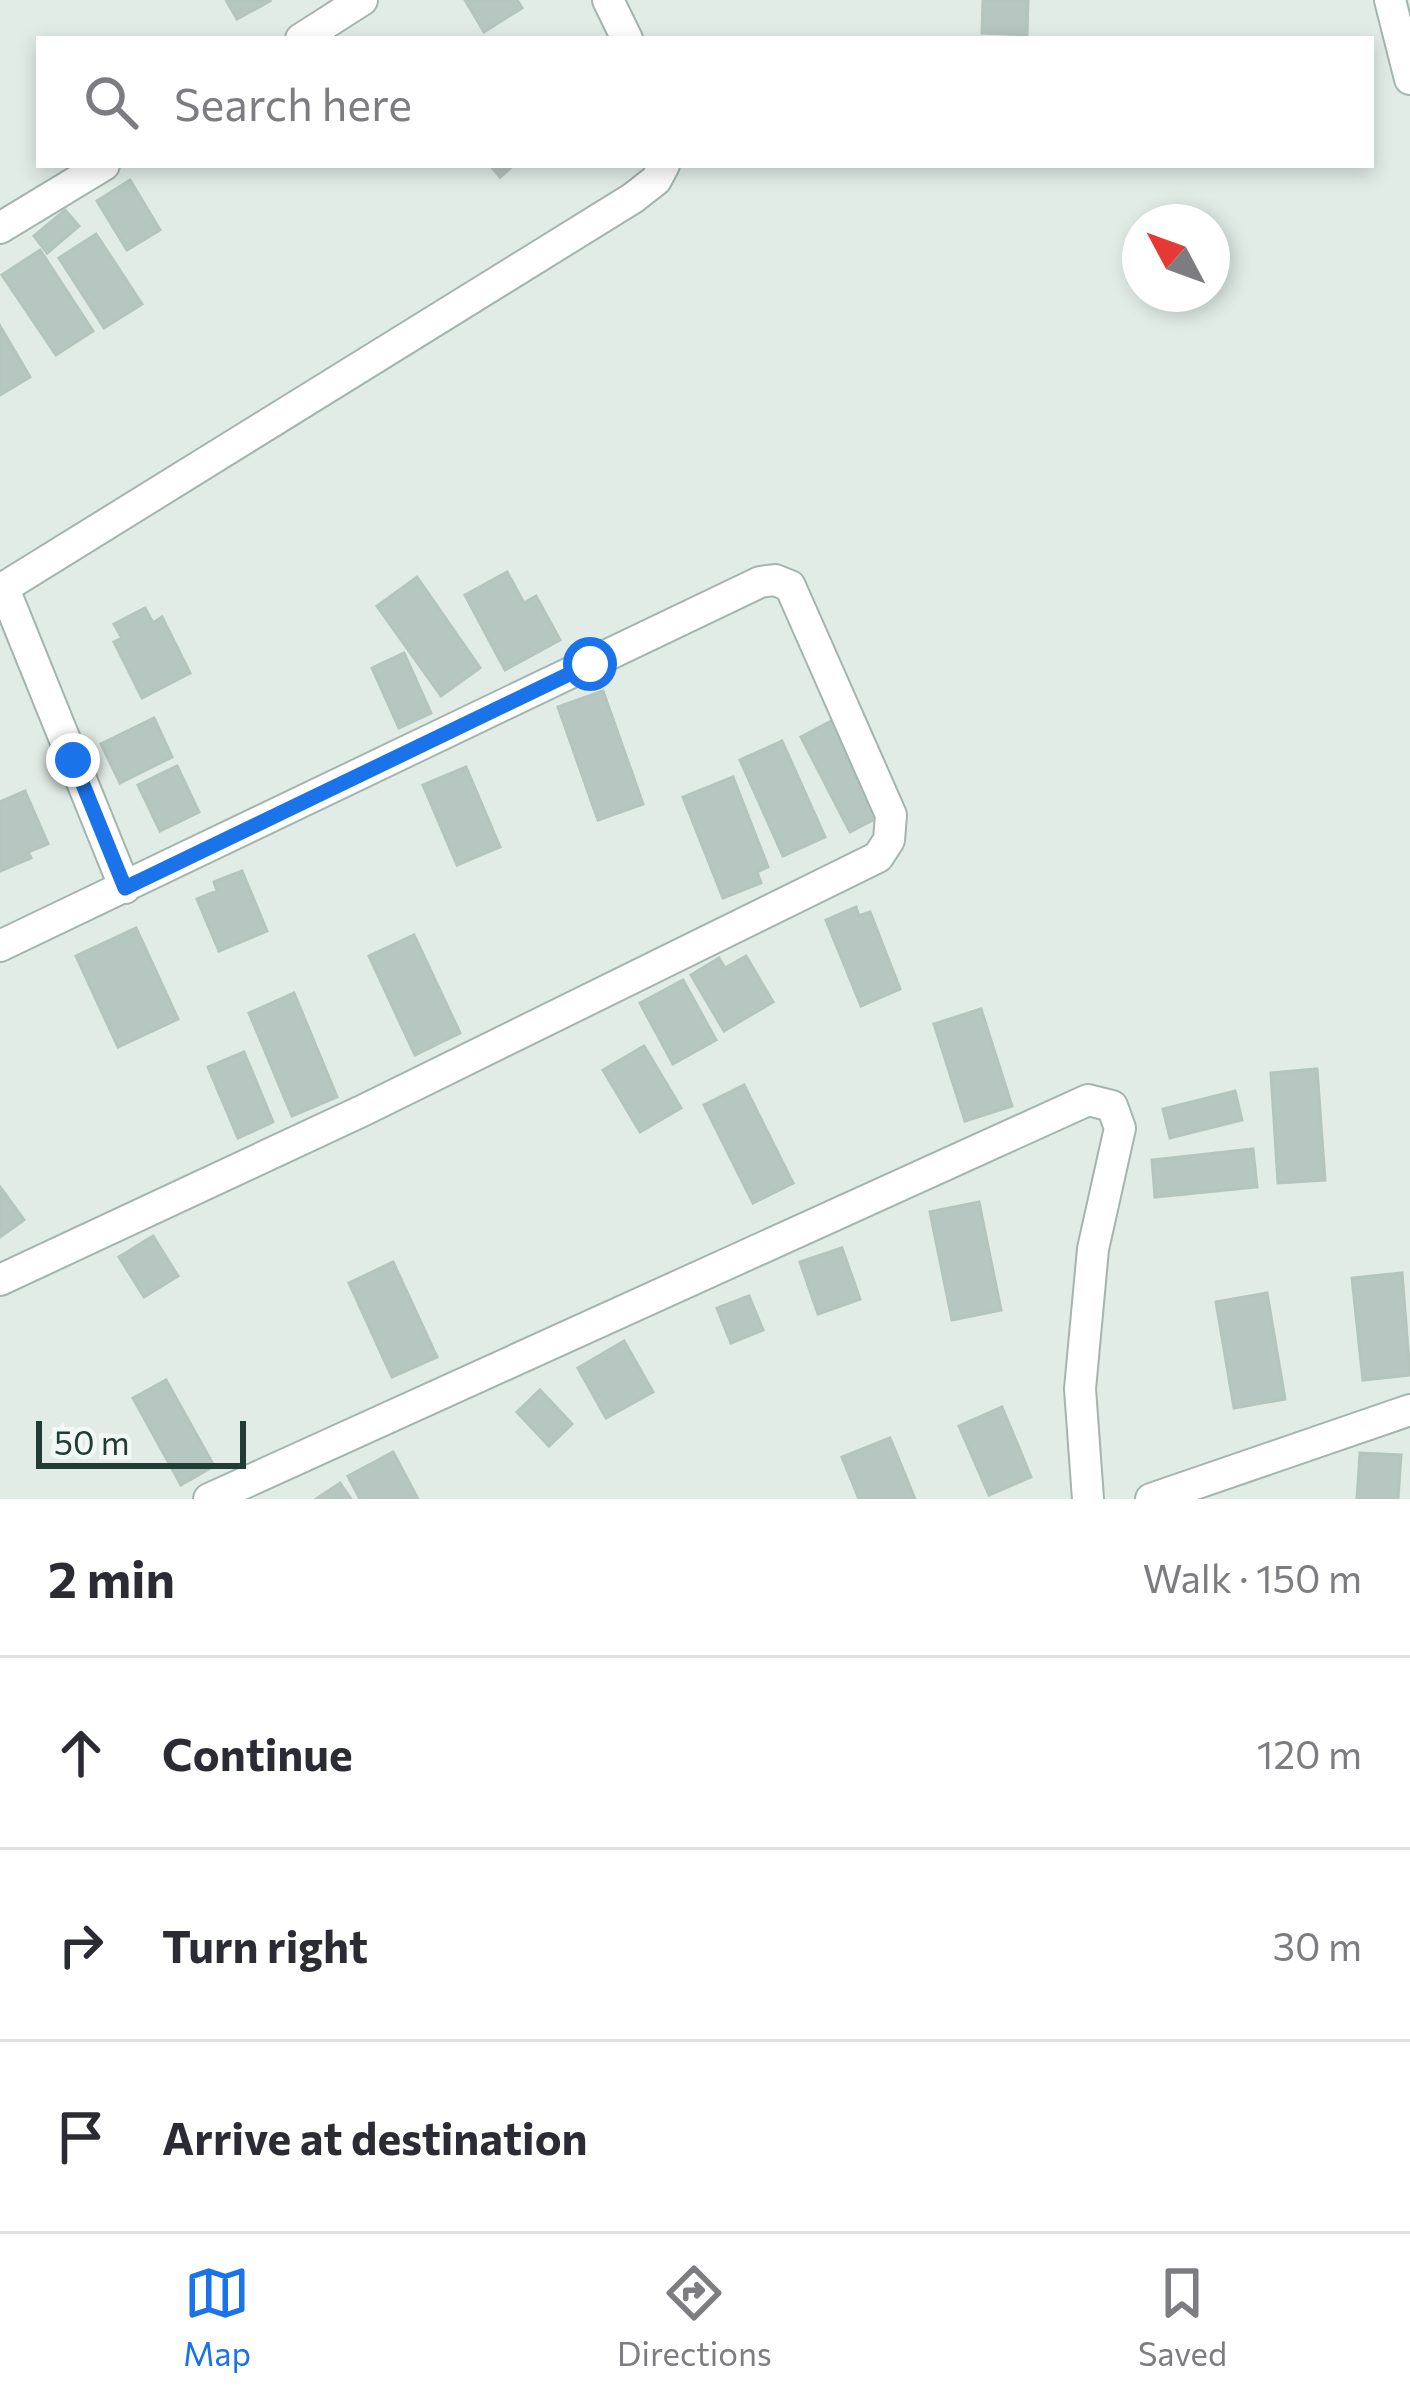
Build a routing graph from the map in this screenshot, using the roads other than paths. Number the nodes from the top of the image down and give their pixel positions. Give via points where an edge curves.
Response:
1 (362, 0) edge
2 (608, 0) edge
3 (1390, 0) edge
4 (306, 36) edge
5 (626, 36) edge
6 (1410, 79) edge
7 (99, 168) edge
8 (662, 168) edge
9 (0, 228) edge
10 (2, 590) edge
11 (125, 888) junction
12 (0, 946) edge
13 (0, 1280) edge
14 (1410, 1411) edge
15 (209, 1499) edge
16 (1088, 1499) edge
17 (1151, 1499) edge

1 - 4 street
2 - 5 street
3 - 6 street
7 - 9 street
8 - 10 street via 633,198
10 - 11 street
11 - 12 street
11 - 13 street via 775,580 790,586 891,815 878,856
14 - 17 street
15 - 16 street via 1088,1100 1112,1106 1120,1128 1093,1249 1080,1389

